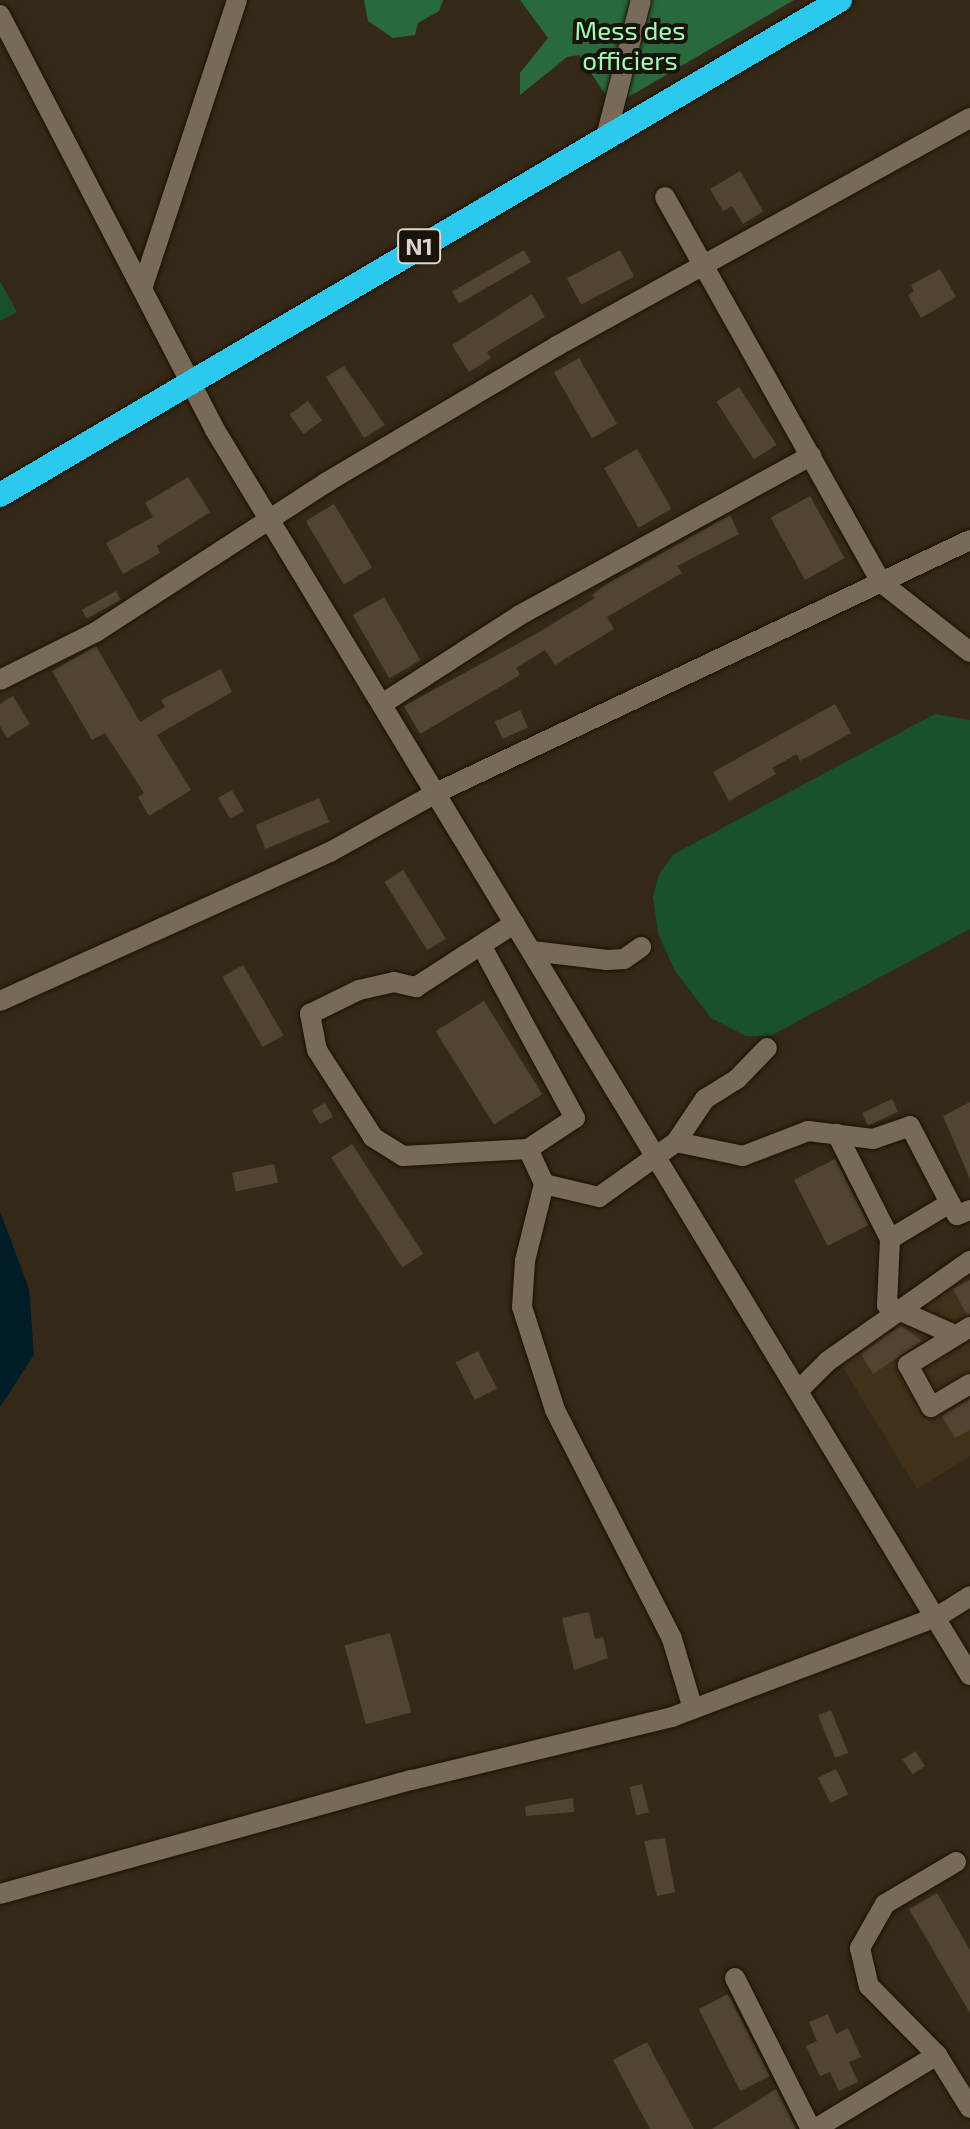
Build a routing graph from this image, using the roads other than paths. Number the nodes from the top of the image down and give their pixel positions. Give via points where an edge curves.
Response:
1 (237, 0) edge
2 (641, 0) edge
3 (840, 0) edge
4 (0, 15) edge
5 (970, 118) edge
6 (606, 137) junction
7 (665, 197) dead end
8 (706, 266) junction
9 (143, 286) junction
10 (187, 382) junction
11 (811, 456) junction
12 (0, 495) edge
13 (270, 519) junction
14 (970, 540) edge
15 (882, 583) junction
16 (970, 652) edge
17 (0, 680) edge
18 (382, 704) junction
19 (436, 793) junction
20 (515, 923) junction
21 (481, 945) junction
22 (641, 947) dead end
23 (532, 951) junction
24 (0, 1001) edge
25 (767, 1048) dead end
26 (837, 1134) junction
27 (676, 1142) junction
28 (528, 1149) junction
29 (657, 1156) junction
30 (544, 1184) junction
31 (960, 1206) edge
32 (890, 1239) junction
33 (970, 1261) edge
34 (898, 1309) junction
35 (962, 1331) edge
36 (970, 1384) edge
37 (799, 1390) junction
38 (970, 1596) edge
39 (937, 1617) junction
40 (970, 1675) edge
41 (693, 1709) junction
42 (956, 1862) dead end
43 (0, 1894) edge
44 (735, 1978) dead end
45 (937, 2055) junction
46 (970, 2108) edge
47 (813, 2129) edge

1 - 9 street
2 - 6 street
3 - 6 highway, N1
4 - 9 street
5 - 8 street
6 - 10 highway, N1
7 - 8 street
8 - 11 street
8 - 13 street via 557,346
9 - 10 street
10 - 12 highway, N1
10 - 13 street
11 - 15 street
11 - 18 street via 520,615
13 - 17 street via 96,632
13 - 18 street
14 - 15 street
15 - 16 street
15 - 19 street
18 - 19 street
19 - 20 street
19 - 24 street via 330,852
20 - 21 street
20 - 23 street
21 - 28 street via 575,1118
21 - 28 street via 416,987 394,982 323,1005 310,1014 317,1050 373,1137 403,1156
22 - 23 street via 624,959 607,960
23 - 29 street
25 - 27 street via 737,1079 705,1099
26 - 27 street via 808,1131 743,1156
26 - 31 street via 873,1139 910,1126
26 - 32 street
27 - 29 street
28 - 30 street
29 - 30 street via 599,1197
29 - 37 street
30 - 41 street via 525,1261 522,1307 555,1410 672,1639
31 - 32 street
32 - 34 street via 887,1305
33 - 34 street
34 - 35 street
34 - 37 street via 828,1361
35 - 36 street via 908,1365 931,1407
37 - 39 street
38 - 39 street
39 - 40 street
39 - 41 street
41 - 43 street
42 - 45 street via 885,1904 860,1948 869,1986
44 - 47 street
45 - 46 street
45 - 47 street

